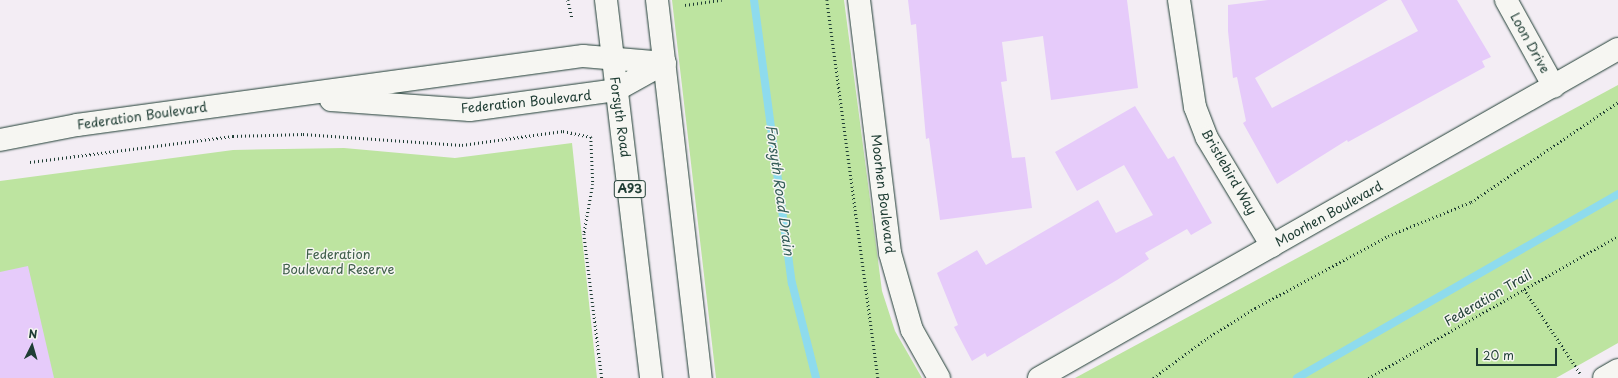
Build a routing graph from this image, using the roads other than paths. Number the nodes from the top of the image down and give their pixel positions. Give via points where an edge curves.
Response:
1 (606, 0) edge
2 (657, 0) edge
3 (859, 0) edge
4 (1179, 0) edge
5 (1506, 0) edge
6 (1618, 49) edge
7 (612, 56) junction
8 (665, 63) junction
9 (1554, 87) junction
10 (616, 90) junction
11 (284, 96) junction
12 (0, 140) edge
13 (1272, 246) junction
14 (1618, 370) edge
15 (651, 378) edge
16 (701, 378) edge
17 (939, 378) edge
18 (1040, 378) edge
19 (1604, 378) edge

1 - 7 main road, Forsyth Road / A93
2 - 8 main road
3 - 17 main road, Moorhen Boulevard via 890,253 912,330
4 - 13 main road, Bristlebird Way via 1194,107 1207,138
5 - 9 main road, Loon Drive
6 - 9 main road, Moorhen Boulevard
7 - 8 main road, Federation Boulevard
7 - 10 main road, Forsyth Road / A93
7 - 11 main road, Federation Boulevard via 583,56
8 - 10 main road, Federation Boulevard
8 - 16 main road
9 - 13 main road, Moorhen Boulevard
10 - 11 main road, Federation Boulevard via 470,110
10 - 15 main road, Forsyth Road / A93
11 - 12 main road, Federation Boulevard via 77,124
13 - 18 main road, Moorhen Boulevard
14 - 19 main road

